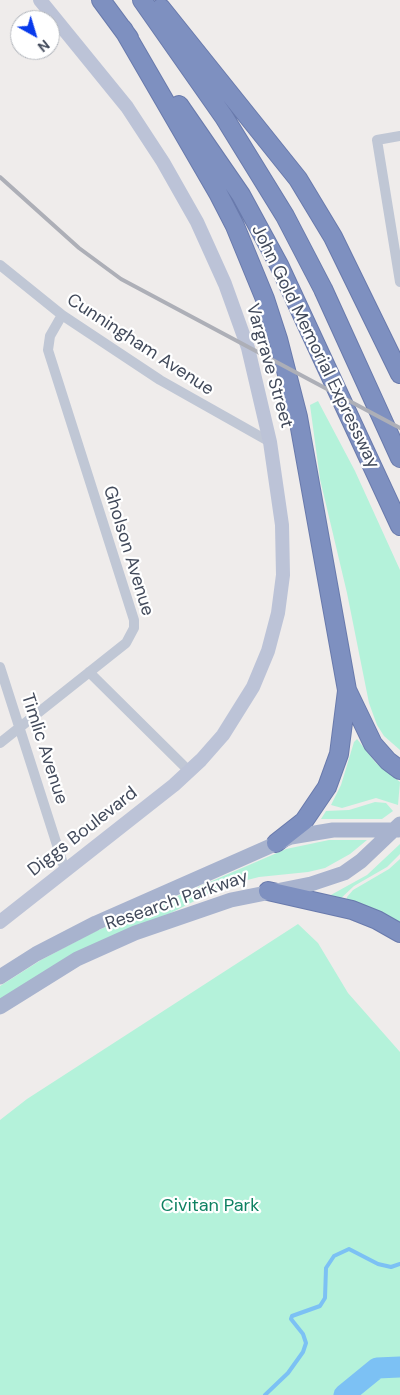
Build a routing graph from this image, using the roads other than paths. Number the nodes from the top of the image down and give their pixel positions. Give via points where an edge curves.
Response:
1 (40, 0) edge
2 (102, 0) edge
3 (142, 0) edge
4 (154, 0) edge
5 (123, 30) junction
6 (400, 136) edge
7 (0, 265) edge
8 (400, 282) edge
9 (62, 315) junction
10 (400, 374) edge
11 (270, 442) junction
12 (400, 458) edge
13 (400, 526) edge
14 (0, 667) edge
15 (89, 672) junction
16 (347, 690) junction
17 (20, 726) junction
18 (0, 743) edge
19 (400, 770) edge
20 (189, 771) junction
21 (398, 828) edge
22 (276, 843) junction
23 (65, 870) junction
24 (268, 891) junction
25 (0, 922) edge
26 (400, 933) edge
27 (0, 977) edge
28 (0, 1006) edge

1 - 11 street, Vargrave Street via 126,107 163,162 197,222 237,316
2 - 5 highway, John Gold Memorial Expressway
3 - 12 highway, John Gold Memorial Expressway via 244,148 285,216 323,289
4 - 10 highway via 302,186 341,252
5 - 13 highway, John Gold Memorial Expressway via 210,148 260,230 298,301
5 - 16 highway via 218,193 264,299 298,417
6 - 8 street via 377,140
7 - 9 street, Cunningham Avenue
9 - 11 street, Cunningham Avenue via 190,398
9 - 15 street, Gholson Avenue via 50,336 48,350 134,620 131,637
11 - 20 street, Vargrave Street via 279,496 283,554 281,594 274,632 261,670 242,706 223,735
14 - 17 street, Timlic Avenue
15 - 17 street, Gholson Avenue
15 - 20 street
16 - 19 highway via 373,744
16 - 22 highway via 339,754 330,782 304,821
17 - 18 street, Gholson Avenue
17 - 23 street, Timlic Avenue
20 - 23 street, Diggs Boulevard
21 - 22 main road, Research Parkway via 318,831
21 - 24 main road, Research Parkway via 344,873 311,884
22 - 27 main road, Research Parkway via 96,923
23 - 25 street, Diggs Boulevard
24 - 26 highway via 352,910
24 - 28 main road, Research Parkway via 232,900 106,945 48,975

